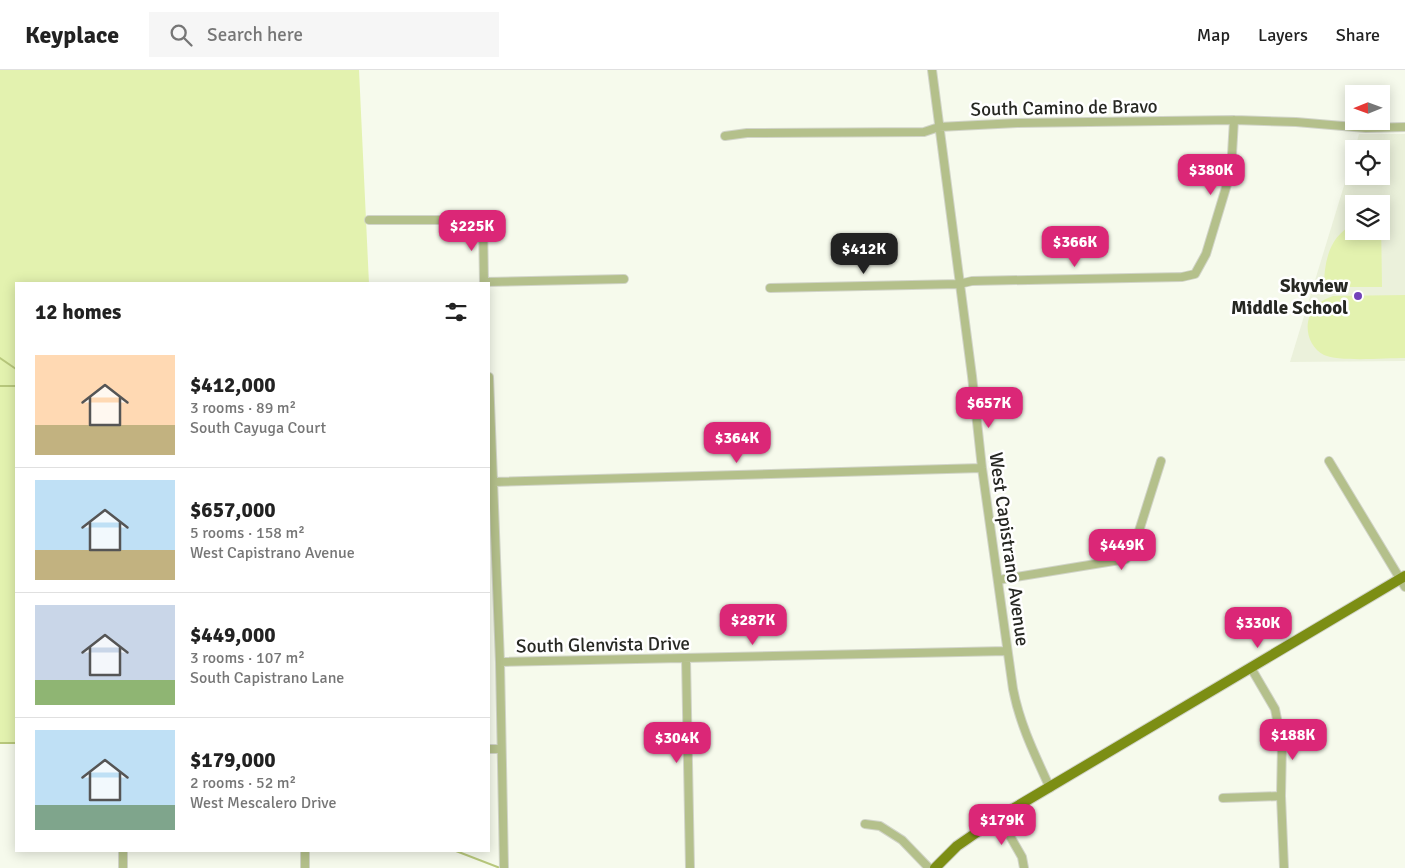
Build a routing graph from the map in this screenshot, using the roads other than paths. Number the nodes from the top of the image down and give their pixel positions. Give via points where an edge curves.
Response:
1 (932, 70) edge
2 (1234, 120) junction
3 (1405, 127) edge
4 (939, 128) junction
5 (725, 136) dead end
6 (369, 220) dead end
7 (624, 279) dead end
8 (484, 282) edge
9 (490, 283) edge
10 (959, 284) junction
11 (770, 288) dead end
12 (490, 403) edge
13 (1161, 461) dead end
14 (1329, 461) dead end
15 (982, 468) junction
16 (493, 482) junction
17 (998, 580) junction
18 (1404, 581) edge
19 (1007, 651) junction
20 (686, 659) junction
21 (500, 662) junction
22 (1251, 668) junction
23 (490, 749) edge
24 (501, 749) junction
25 (1050, 788) junction
26 (1282, 796) junction
27 (1223, 798) dead end
28 (999, 817) junction
29 (865, 824) dead end
30 (123, 852) edge
31 (305, 852) edge
32 (123, 868) edge
33 (305, 868) edge
34 (504, 868) edge
35 (690, 868) edge
36 (929, 868) edge
37 (935, 868) edge
38 (1024, 868) edge
39 (1284, 868) edge

1 - 4 street, West Capistrano Avenue
2 - 3 street, South Camino de Bravo via 1366,128
2 - 4 street, South Camino de Bravo via 1018,122
2 - 10 street via 1231,171 1206,254 1196,274
4 - 5 street, South Camino de Bravo via 924,132 747,133
4 - 10 street, West Capistrano Avenue
6 - 8 street via 483,220
7 - 9 street
10 - 11 street
10 - 15 street, West Capistrano Avenue
12 - 16 street
13 - 17 street via 1133,550 1126,559
14 - 18 street
15 - 16 street
15 - 17 street, West Capistrano Avenue
16 - 21 street
17 - 19 street, West Capistrano Avenue
18 - 22 main road
19 - 20 street, South Glenvista Drive
19 - 25 street, West Capistrano Avenue via 1021,722
20 - 21 street, South Glenvista Drive
20 - 35 street
21 - 24 street
22 - 25 main road
22 - 26 street via 1275,710 1282,744
23 - 24 street
24 - 34 street
25 - 28 main road
26 - 27 street
26 - 39 street
28 - 37 main road via 958,846
28 - 38 street via 1022,857
29 - 36 street via 880,826 902,840
30 - 32 street
31 - 33 street

